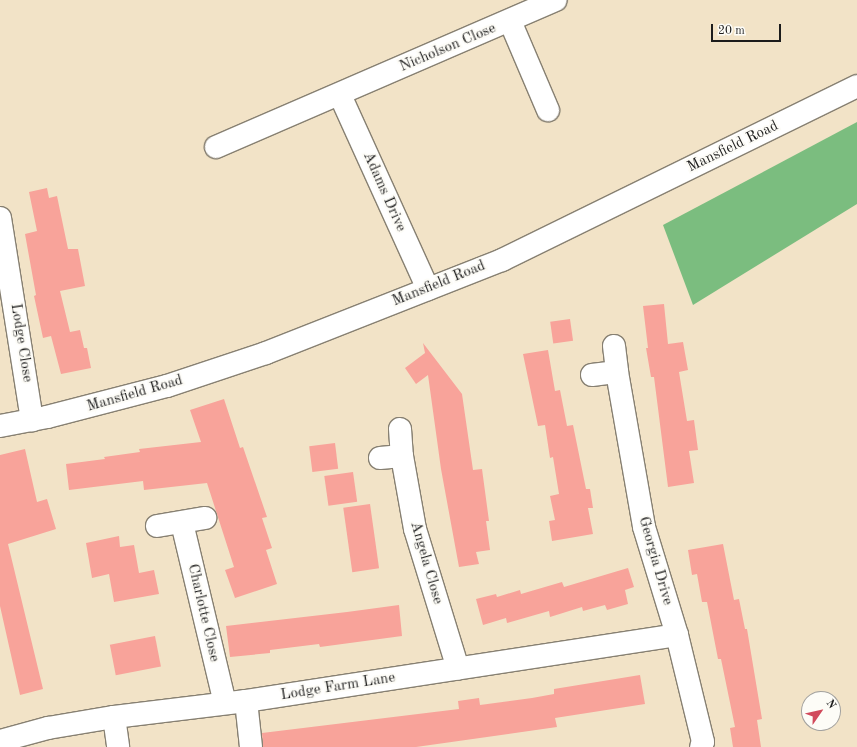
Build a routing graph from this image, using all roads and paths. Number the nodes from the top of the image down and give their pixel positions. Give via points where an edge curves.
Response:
1 (556, 0) edge
2 (510, 22) junction
3 (857, 86) edge
4 (340, 95) junction
5 (548, 110) dead end
6 (216, 147) dead end
7 (0, 218) edge
8 (428, 289) junction
9 (614, 346) dead end
10 (617, 372) junction
11 (592, 375) dead end
12 (32, 420) junction
13 (0, 426) edge
14 (400, 429) dead end
15 (402, 456) junction
16 (380, 458) dead end
17 (205, 518) dead end
18 (182, 523) junction
19 (157, 526) dead end
20 (677, 635) junction
21 (458, 669) junction
22 (246, 701) junction
23 (225, 703) junction
24 (114, 717) junction
25 (0, 741) edge
26 (118, 747) edge
27 (251, 747) edge
28 (701, 747) edge

1 - 2 main road, Nicholson Close
2 - 4 main road, Nicholson Close
2 - 5 main road
3 - 8 main road, Mansfield Road via 502,260
4 - 6 main road, Nicholson Close
4 - 8 main road, Adams Drive
7 - 12 main road, Lodge Close
8 - 12 main road, Mansfield Road via 266,353 167,386
9 - 10 main road, Georgia Drive
10 - 11 main road
10 - 20 main road, Georgia Drive via 644,527
12 - 13 main road, Mansfield Road
14 - 15 main road, Angela Close
15 - 16 main road
15 - 21 main road, Angela Close via 415,529
17 - 18 main road
18 - 19 main road
18 - 23 main road, Charlotte Close
20 - 21 main road, Lodge Farm Lane
20 - 28 main road, Georgia Drive via 703,742
21 - 22 main road, Lodge Farm Lane
22 - 23 main road, Lodge Farm Lane
22 - 27 main road
23 - 24 main road, Lodge Farm Lane
24 - 25 main road, Lodge Farm Lane via 48,728
24 - 26 main road

